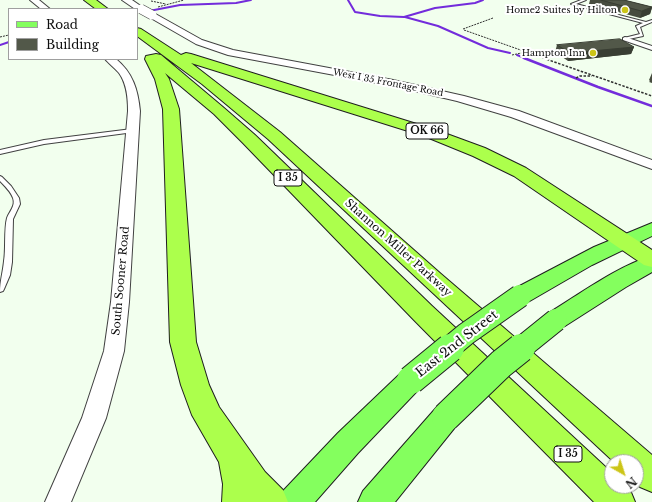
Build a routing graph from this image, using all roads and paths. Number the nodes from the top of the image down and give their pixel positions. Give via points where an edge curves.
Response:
1 (34, 0) edge
2 (126, 0) edge
3 (148, 0) edge
4 (184, 0) edge
5 (584, 0) edge
6 (169, 4) junction
7 (85, 5) edge
8 (45, 8) edge
9 (98, 8) edge
10 (154, 11) junction
11 (493, 18) dead end
12 (652, 21) edge
13 (646, 23) junction
14 (138, 32) edge
15 (626, 39) joint
16 (142, 48) edge
17 (517, 48) junction
18 (652, 48) edge
19 (170, 52) junction
20 (517, 53) junction
21 (532, 53) junction
22 (512, 55) dead end
23 (111, 60) edge
24 (580, 70) junction
25 (580, 76) junction
26 (597, 77) junction
27 (576, 78) dead end
28 (652, 96) edge
29 (132, 131) junction
30 (0, 152) edge
31 (652, 165) edge
32 (0, 178) edge
33 (652, 229) edge
34 (623, 240) junction
35 (652, 261) edge
36 (0, 289) edge
37 (234, 457) junction
38 (652, 476) edge
39 (58, 502) edge
40 (239, 502) edge
41 (271, 502) edge
42 (294, 502) edge
43 (374, 502) edge
44 (618, 502) edge

1 - 8 street
2 - 10 street, West I 35 Frontage Road, bridge
3 - 6 path
4 - 6 path
5 - 13 lane via 573,4
6 - 10 path
7 - 9 highway
10 - 31 street, West I 35 Frontage Road via 199,42 231,53 460,98 515,114
11 - 17 path via 463,29
12 - 13 lane
13 - 15 lane via 638,26 642,35
14 - 19 highway, Shannon Miller Parkway / I 35
15 - 18 street
16 - 37 highway via 162,79 171,109 183,342 195,385 207,415
16 - 44 highway, I 35 via 239,130
17 - 20 path
17 - 21 path
19 - 34 highway, OK 66 via 458,142 520,172
19 - 38 highway, Shannon Miller Parkway / I 35 via 255,118
20 - 21 path
20 - 22 path
21 - 24 path
23 - 29 street, South Sooner Road via 122,70 134,92
24 - 25 path
24 - 26 path
25 - 26 path
25 - 27 path
26 - 28 path
29 - 30 lane via 44,142
29 - 39 street, South Sooner Road via 114,351 94,418
32 - 36 lane via 10,187 17,204 10,219 8,262
33 - 34 main road, East 2nd Street
34 - 35 highway, OK 66
34 - 42 main road, East 2nd Street, bridge via 520,296 466,334 412,380 348,443
35 - 43 main road, bridge via 556,320 501,364 446,417
37 - 40 highway via 240,484
37 - 41 highway

